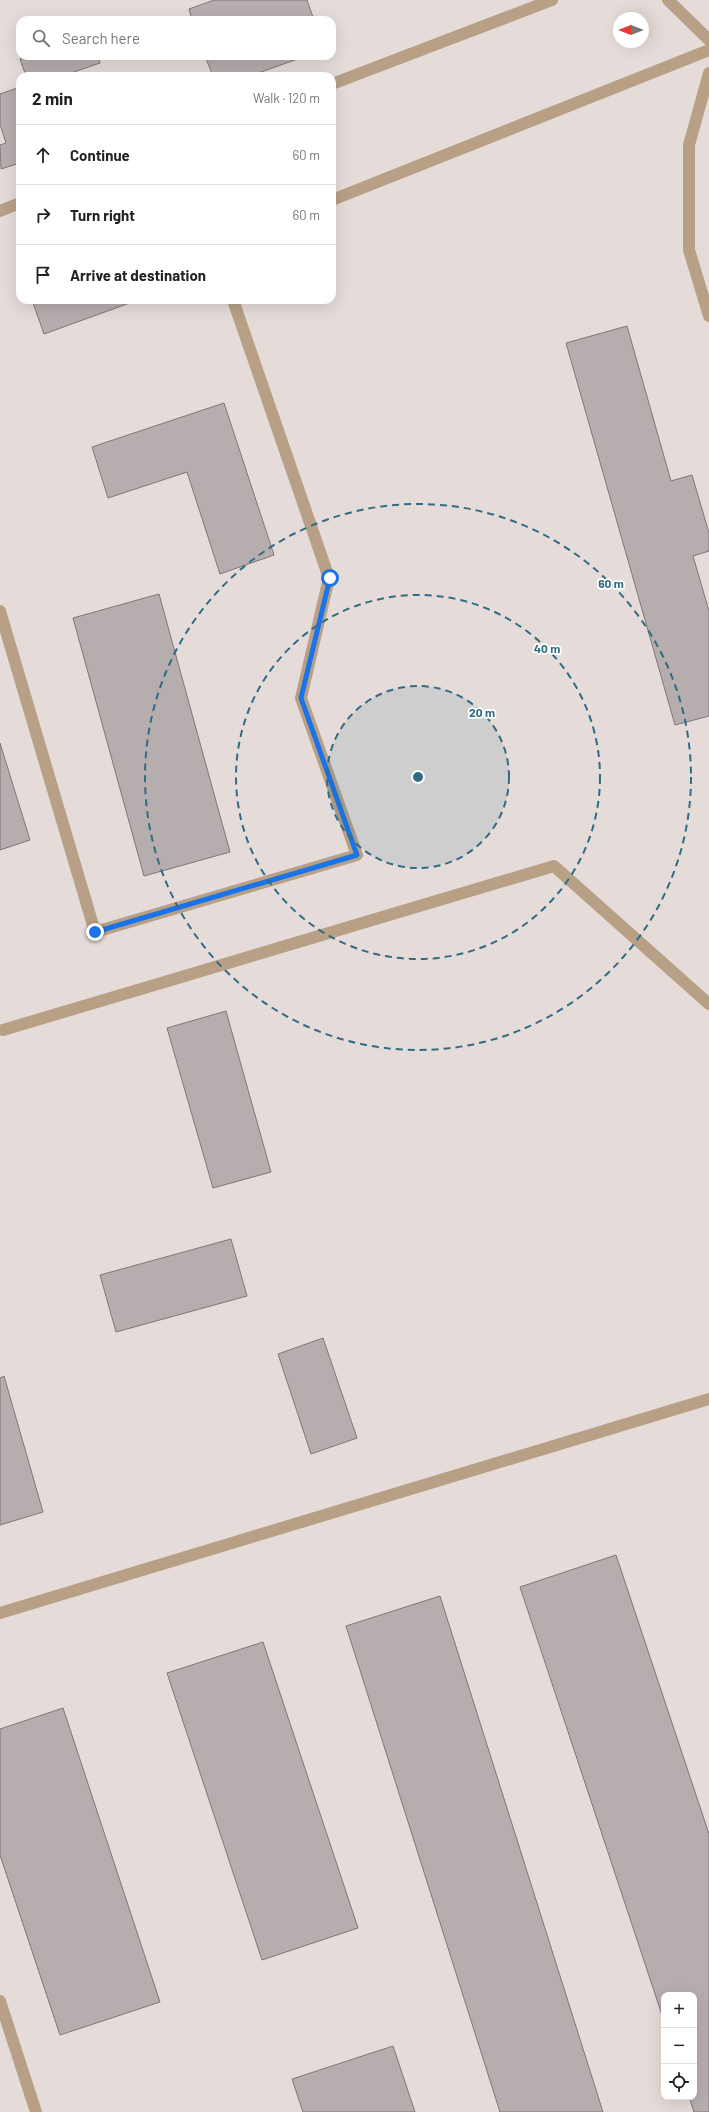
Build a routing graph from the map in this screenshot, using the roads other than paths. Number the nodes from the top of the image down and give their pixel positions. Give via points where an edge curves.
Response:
1 (552, 0) edge
2 (668, 0) edge
3 (709, 40) edge
4 (709, 50) edge
5 (709, 74) edge
6 (336, 82) edge
7 (336, 198) edge
8 (16, 205) edge
9 (0, 211) edge
10 (234, 304) edge
11 (709, 316) edge
12 (0, 610) edge
13 (709, 1004) edge
14 (3, 1030) dead end
15 (709, 1399) edge
16 (0, 1614) edge
17 (0, 2001) edge
18 (36, 2112) edge

1 - 6 lane
2 - 3 lane
4 - 7 lane
5 - 11 lane via 689,145 689,250
8 - 9 lane
10 - 12 lane via 330,578 301,698 357,855 95,932
13 - 14 lane via 554,866
15 - 16 lane
17 - 18 lane

